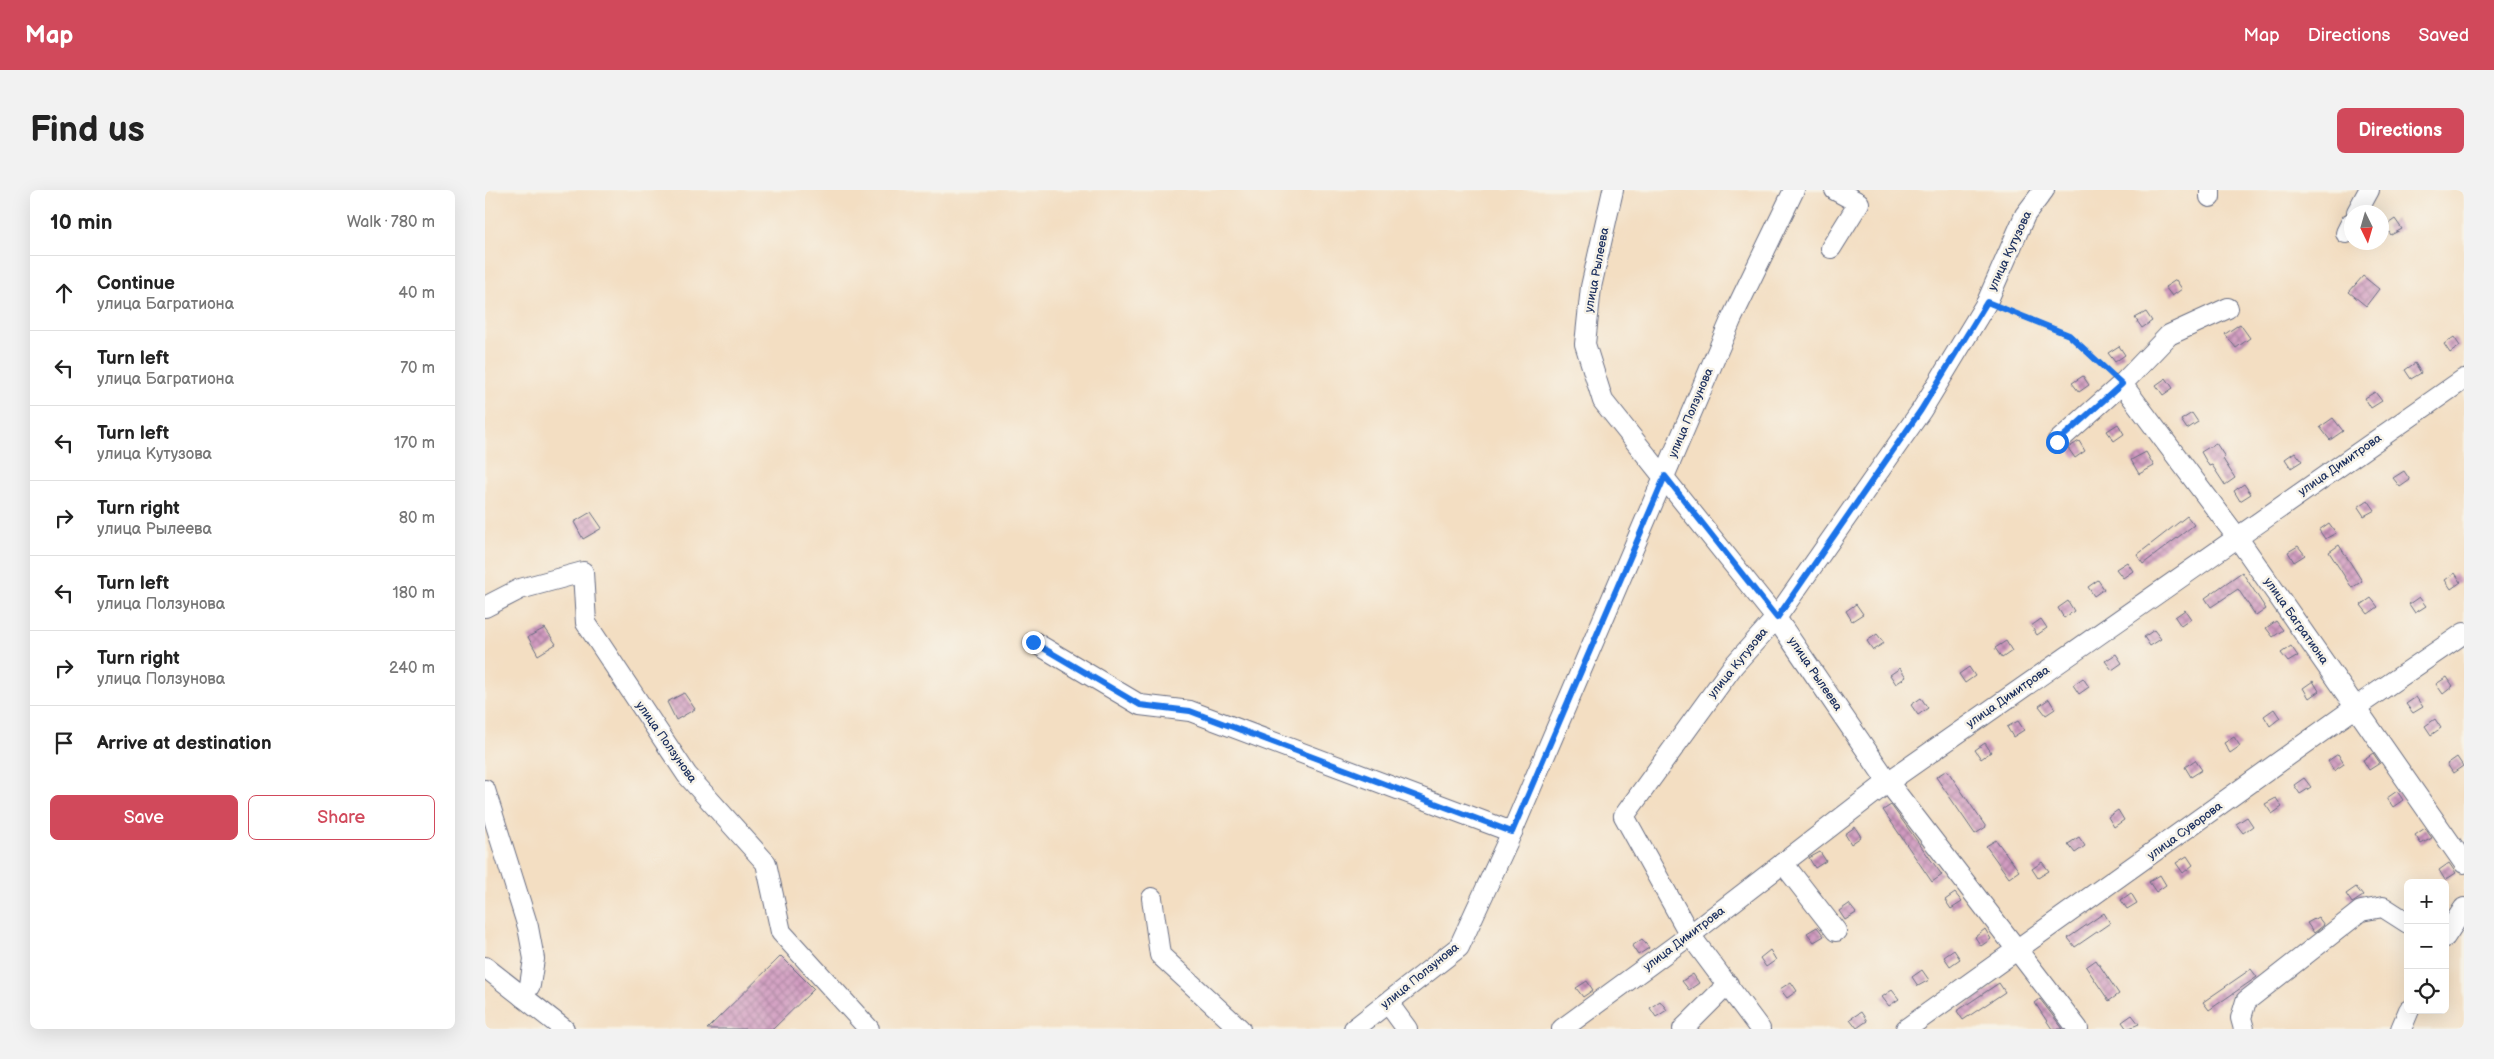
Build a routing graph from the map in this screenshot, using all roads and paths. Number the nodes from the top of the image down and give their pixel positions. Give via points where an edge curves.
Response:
1 (1613, 190) edge
2 (1794, 190) edge
3 (1835, 190) edge
4 (2043, 190) edge
5 (2369, 190) edge
6 (2361, 205) edge
7 (1831, 248) dead end
8 (1987, 302) junction
9 (2228, 308) dead end
10 (2464, 379) edge
11 (2122, 384) junction
12 (2057, 442) dead end
13 (1665, 476) junction
14 (2237, 537) junction
15 (485, 607) edge
16 (1777, 618) junction
17 (2464, 633) edge
18 (1033, 642) dead end
19 (2356, 707) junction
20 (1888, 782) junction
21 (485, 790) edge
22 (1512, 832) junction
23 (1783, 863) junction
24 (2464, 863) edge
25 (1152, 898) dead end
26 (2464, 908) edge
27 (2404, 920) edge
28 (1836, 931) dead end
29 (2449, 931) edge
30 (1690, 935) junction
31 (2019, 950) junction
32 (485, 967) edge
33 (1728, 984) junction
34 (523, 997) junction
35 (1388, 1003) junction
36 (2407, 1014) edge
37 (563, 1029) edge
38 (869, 1029) edge
39 (1240, 1029) edge
40 (1355, 1029) edge
41 (1407, 1029) edge
42 (1562, 1029) edge
43 (1683, 1029) edge
44 (1760, 1029) edge
45 (1906, 1029) edge
46 (2078, 1029) edge
47 (2244, 1029) edge
48 (2401, 1029) edge

1 - 13 street, улица Рылеева via 1591,287 1585,344 1603,401
2 - 13 street, улица Ползунова via 1731,320
3 - 7 street via 1859,203
4 - 8 street, улица Кутузова via 2025,214
5 - 6 street
8 - 11 path via 2069,335
8 - 16 street, улица Кутузова via 1921,410
9 - 11 street via 2169,335
10 - 14 street, улица Димитрова
11 - 12 street
11 - 14 street, улица Багратиона
13 - 16 street, улица Рылеева
13 - 22 street, улица Ползунова
14 - 19 street, улица Багратиона
14 - 20 street, улица Димитрова
15 - 38 street, улица Ползунова via 520,589 583,572 587,623 687,775 766,862 781,932
16 - 20 street, улица Рылеева
16 - 30 street, улица Кутузова via 1733,666 1623,816
17 - 19 street, улица Суворова
18 - 22 street via 1140,705 1190,711
19 - 24 street, улица Багратиона
19 - 31 street, улица Суворова
20 - 23 street, улица Димитрова
20 - 31 street, улица Рылеева
21 - 34 street via 528,927 534,959
22 - 35 street, улица Ползунова via 1459,947
23 - 28 street
23 - 30 street, улица Димитрова
25 - 39 street via 1160,955
26 - 29 street
27 - 47 street via 2383,907 2361,911 2246,1001 2241,1018
30 - 33 street, улица Кутузова
30 - 42 street, улица Димитрова
31 - 45 street, улица Суворова
31 - 46 street, улица Рылеева
32 - 34 street
33 - 43 street
33 - 44 street, улица Кутузова
34 - 37 street
35 - 40 street, улица Ползунова
35 - 41 street
36 - 48 street

